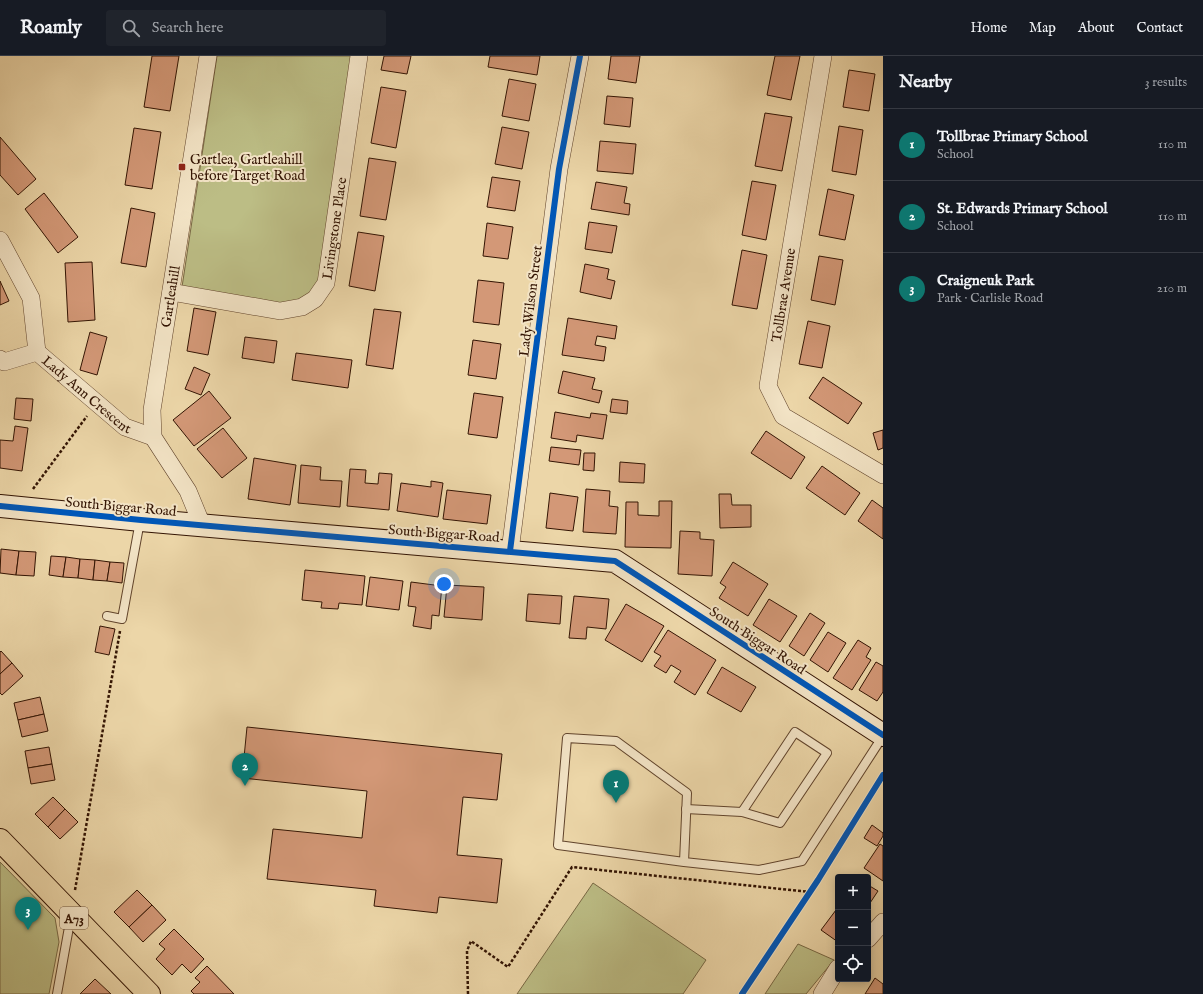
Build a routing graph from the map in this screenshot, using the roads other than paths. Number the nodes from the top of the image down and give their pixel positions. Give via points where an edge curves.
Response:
1 (208, 56) edge
2 (359, 56) edge
3 (580, 56) edge
4 (823, 56) edge
5 (0, 240) edge
6 (171, 292) junction
7 (37, 352) junction
8 (0, 359) edge
9 (153, 437) junction
10 (883, 475) edge
11 (10, 507) edge
12 (141, 520) junction
13 (202, 525) junction
14 (510, 551) junction
15 (107, 616) dead end
16 (883, 735) edge
17 (686, 809) junction
18 (742, 812) junction
19 (0, 840) edge
20 (684, 862) junction
21 (71, 915) junction
22 (883, 922) edge
23 (871, 936) edge
24 (835, 973) edge
25 (57, 994) edge
26 (149, 994) edge
27 (822, 994) edge

1 - 6 street, Gartleahill
2 - 6 street, Livingstone Place via 326,283 314,299 302,307 280,312
3 - 14 street, Lady Wilson Street via 559,169
4 - 10 street, Tollbrae Avenue via 768,386 783,416
5 - 7 street via 31,298
6 - 9 street, Gartleahill via 152,410
7 - 8 street, Lady Ann Crescent via 4,362
7 - 9 street, Lady Ann Crescent via 125,427
9 - 13 street via 188,491
11 - 12 street, South Biggar Road
12 - 13 street, South Biggar Road
12 - 15 lane via 122,619
13 - 14 street, South Biggar Road
14 - 16 street, South Biggar Road via 615,561
16 - 20 lane via 802,861 759,870
17 - 18 lane
17 - 20 lane
17 - 20 lane via 687,794 616,741 567,738 558,844
18 - 18 lane via 795,732 827,753 780,823
19 - 21 main road, A73
21 - 25 lane
21 - 26 main road, A73
22 - 23 street
24 - 27 street

